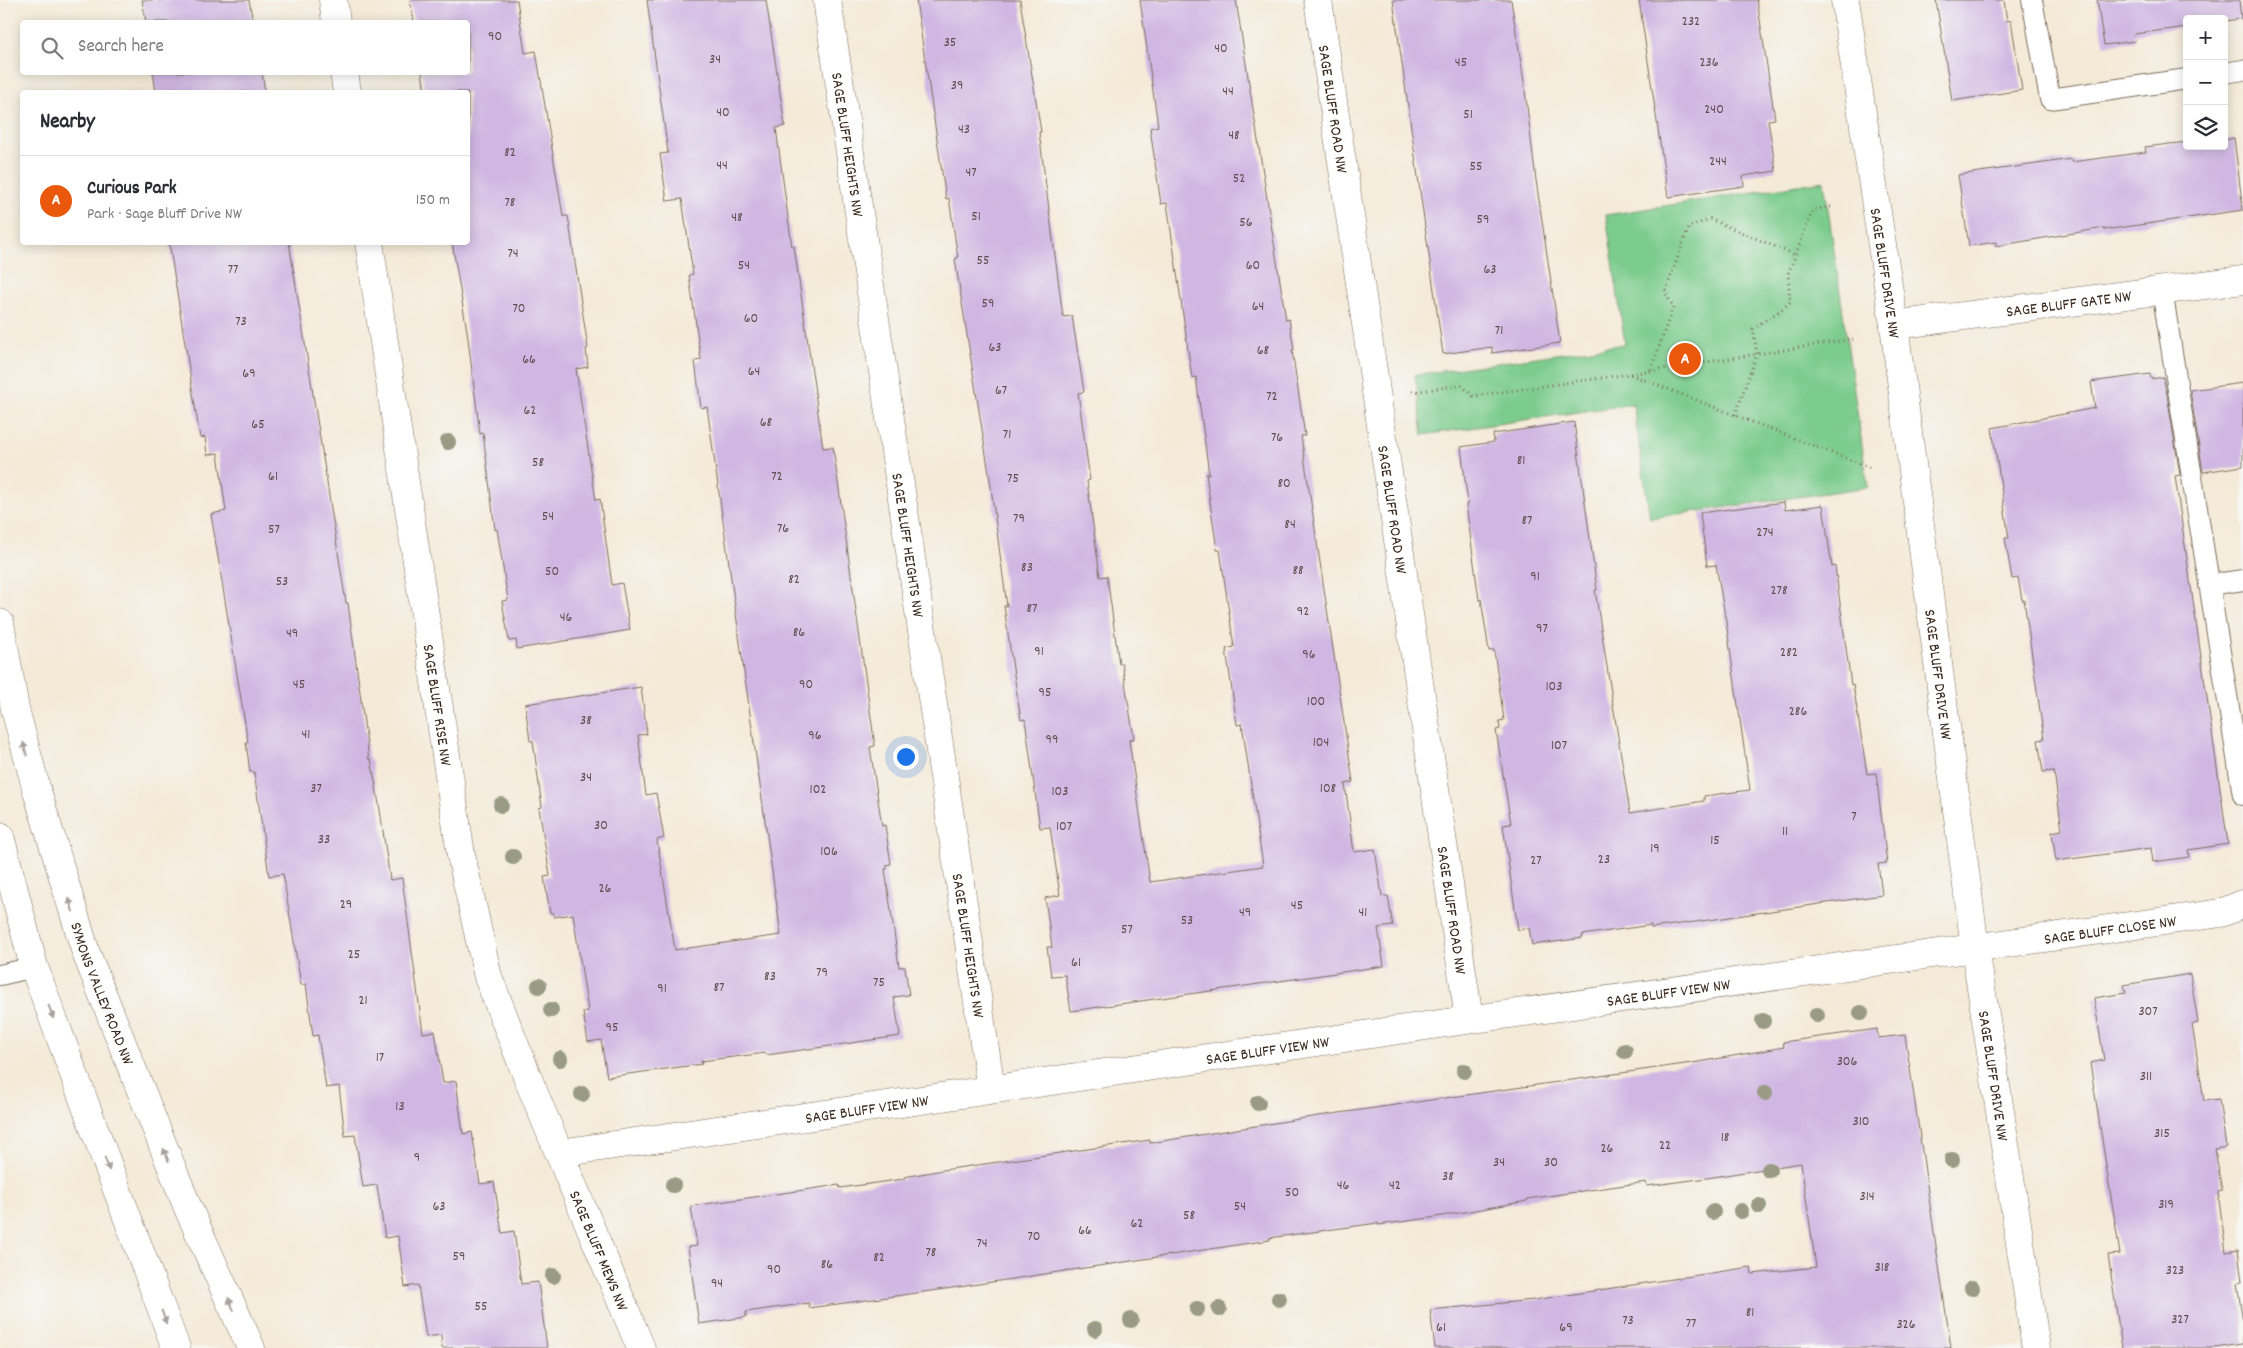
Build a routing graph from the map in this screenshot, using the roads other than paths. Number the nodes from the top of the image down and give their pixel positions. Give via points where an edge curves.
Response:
1 (333, 0) edge
2 (827, 0) edge
3 (1318, 0) edge
4 (1845, 0) edge
5 (2032, 0) edge
6 (336, 20) edge
7 (2243, 70) edge
8 (2228, 72) edge
9 (344, 75) edge
10 (2183, 80) edge
11 (347, 90) edge
12 (369, 245) edge
13 (2243, 280) edge
14 (2162, 290) junction
15 (1894, 325) junction
16 (2243, 580) edge
17 (2209, 585) junction
18 (0, 623) edge
19 (2243, 794) edge
20 (0, 836) edge
21 (2243, 904) edge
22 (1975, 948) junction
23 (34, 966) junction
24 (0, 975) edge
25 (1469, 1019) junction
26 (991, 1089) junction
27 (560, 1153) junction
28 (176, 1348) edge
29 (251, 1348) edge
30 (641, 1348) edge
31 (2036, 1348) edge

1 - 6 street
2 - 26 street, SAGE BLUFF HEIGHTS NW
3 - 25 street, SAGE BLUFF ROAD NW
4 - 15 street, SAGE BLUFF DRIVE NW
5 - 10 lane via 2050,99
7 - 8 lane
9 - 11 street
12 - 27 street, SAGE BLUFF RISE NW via 461,855 488,977
13 - 14 street, SAGE BLUFF GATE NW
14 - 15 street, SAGE BLUFF GATE NW
14 - 17 lane
15 - 22 street, SAGE BLUFF DRIVE NW
16 - 17 lane
17 - 19 lane
29 -> 18 street, SYMONS VALLEY ROAD NW via 188,1208 86,952 15,709
20 - 23 street
21 - 22 street, SAGE BLUFF CLOSE NW via 2221,913
22 - 25 street, SAGE BLUFF VIEW NW
22 - 31 street, SAGE BLUFF DRIVE NW
23 - 24 lane
23 -> 28 street
25 - 26 street, SAGE BLUFF VIEW NW
26 - 27 street, SAGE BLUFF VIEW NW
27 - 30 street, SAGE BLUFF MEWS NW

